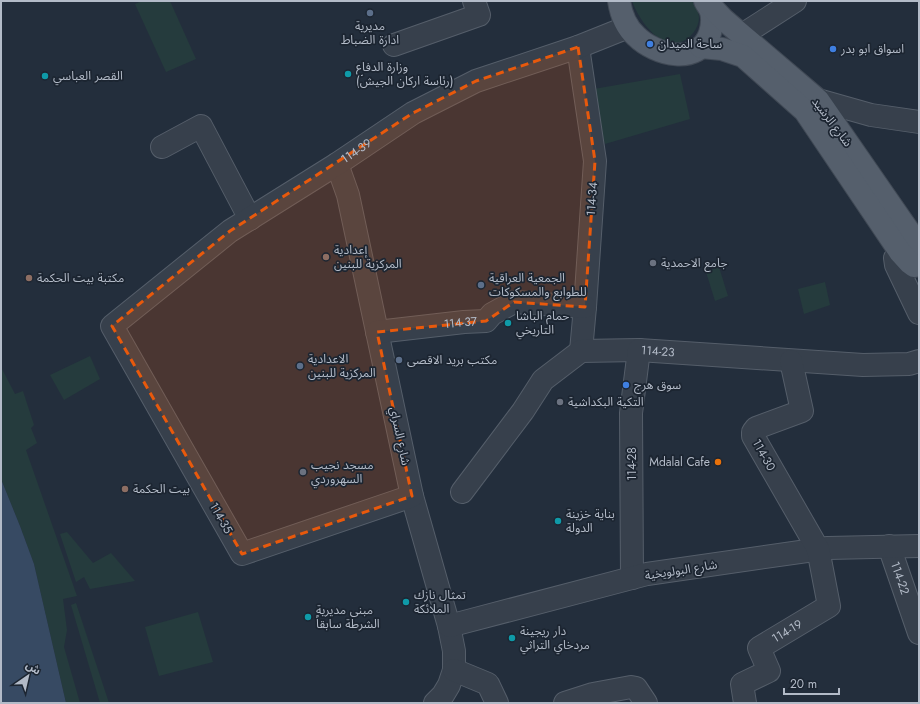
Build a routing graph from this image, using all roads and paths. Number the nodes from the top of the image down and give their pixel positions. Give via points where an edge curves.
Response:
1 (474, 1) edge
2 (619, 1) edge
3 (706, 1) edge
4 (795, 1) edge
5 (628, 27) junction
6 (742, 35) junction
7 (394, 45) dead end
8 (578, 47) junction
9 (701, 47) junction
10 (818, 100) junction
11 (909, 121) edge
12 (919, 137) edge
13 (162, 147) dead end
14 (337, 164) junction
15 (250, 219) junction
16 (910, 249) edge
17 (919, 266) edge
18 (585, 307) junction
19 (919, 313) edge
20 (112, 326) joint
21 (377, 332) junction
22 (639, 350) junction
23 (581, 351) junction
24 (791, 361) junction
25 (919, 361) edge
26 (462, 492) dead end
27 (412, 496) junction
28 (889, 546) junction
29 (919, 546) edge
30 (818, 549) junction
31 (632, 578) junction
32 (449, 626) junction
33 (919, 633) edge
34 (454, 670) junction
35 (435, 703) edge
36 (497, 703) edge
37 (565, 703) edge
38 (646, 703) edge
39 (745, 703) edge

1 - 7 street via 479,15
2 - 5 main road via 621,13
3 - 6 main road, شارع الرشيد
3 - 9 main road via 712,13 712,25
4 - 6 street
5 - 8 street, 114-39
5 - 9 main road via 645,44 664,52 684,55
6 - 10 main road, شارع الرشيد
8 - 14 street, 114-39 via 476,81 413,113
8 - 18 street, 114-34 via 595,161
9 - 16 main road, شارع الرشيد via 722,49 743,56 805,111
10 - 11 street via 871,115
10 - 16 main road, شارع الرشيد
11 - 12 street
13 - 15 street via 201,126
14 - 15 street, 114-39
14 - 21 street, شارع السراي via 348,195
15 - 20 street, 114-39 via 230,231
16 - 17 main road, شارع الرشيد via 910,263
16 - 19 street via 895,258
18 - 21 street, 114-37 via 514,302 492,314 486,321
18 - 23 street, 114-34
20 - 27 street, 114-35 via 242,554
21 - 27 street, شارع السراي
22 - 23 street, 114-23
22 - 24 street, 114-23
22 - 31 street, 114-28 via 631,413
23 - 26 street via 543,380
24 - 25 street, 114-23 via 863,365 909,364
24 - 30 street, 114-30 via 802,411 756,428 753,436
27 - 32 street, شارع السراي
28 - 29 street, شارع البولويخية
28 - 30 street, شارع البولويخية
28 - 33 street, 114-22
30 - 31 street, شارع البولويخية
30 - 39 street, 114-19 via 829,606 759,648 769,671 742,684
31 - 32 street, شارع البولويخية
32 - 34 street, شارع السراي via 454,651
34 - 35 street, شارع السراي via 450,685
34 - 36 street via 488,684
37 - 38 street via 593,694 631,687 636,688

